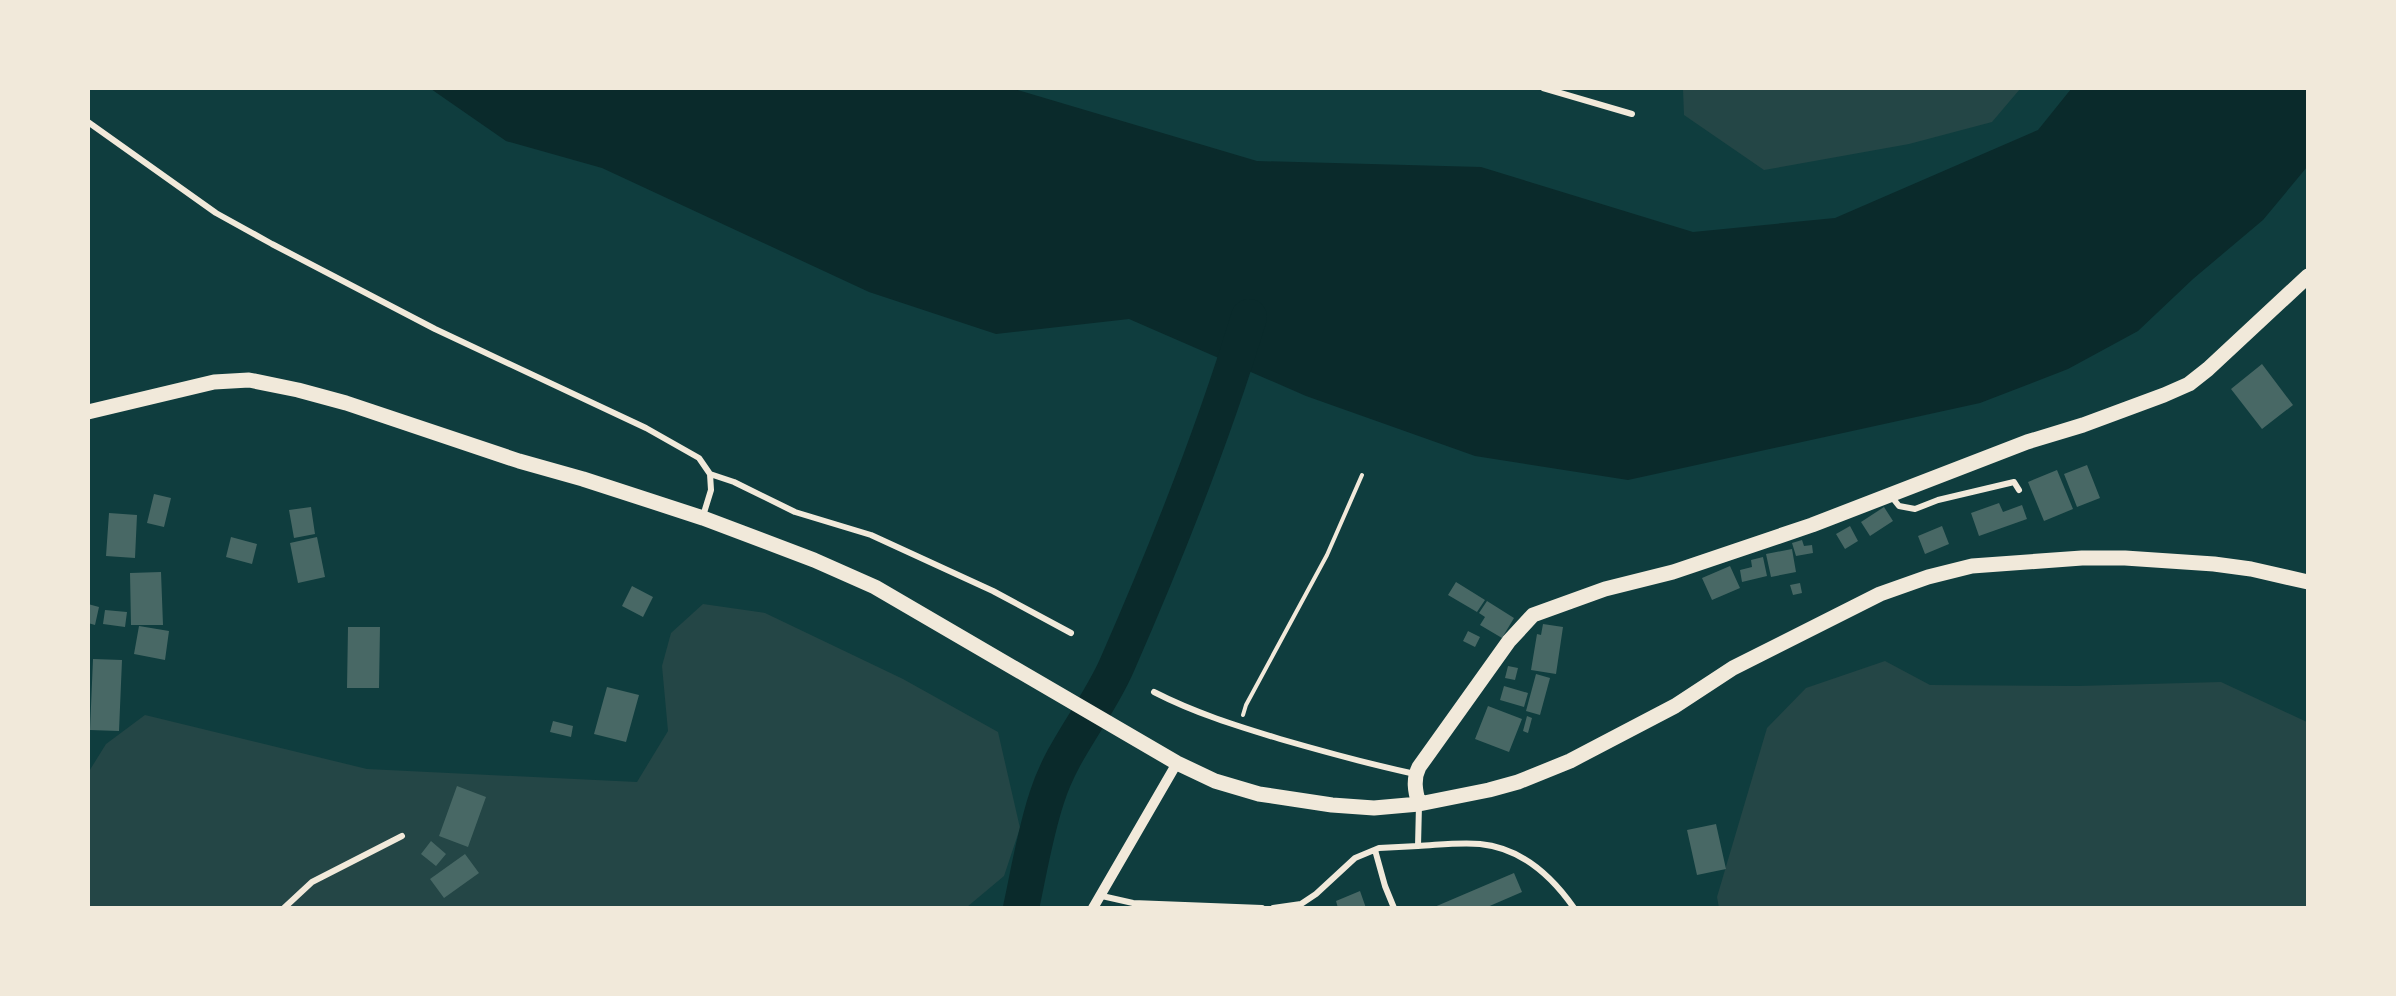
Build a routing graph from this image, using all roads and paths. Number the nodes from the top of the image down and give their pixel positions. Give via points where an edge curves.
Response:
1 (1544, 88) edge
2 (1632, 114) dead end
3 (88, 122) edge
4 (2307, 276) edge
5 (88, 412) edge
6 (710, 474) junction
7 (1362, 475) dead end
8 (2019, 490) dead end
9 (1891, 495) junction
10 (703, 518) junction
11 (2307, 582) edge
12 (1071, 633) dead end
13 (1154, 692) dead end
14 (1240, 727) junction
15 (1177, 763) junction
16 (1415, 774) junction
17 (1419, 804) junction
18 (402, 836) dead end
19 (1418, 846) junction
20 (1375, 850) junction
21 (1102, 896) junction
22 (284, 908) edge
23 (1093, 908) edge
24 (1262, 908) edge
25 (1273, 908) edge
26 (1394, 908) edge
27 (1574, 908) edge

1 - 2 street
3 - 6 street via 216,213 435,330 646,428 699,458
4 - 9 main road via 2189,384
5 - 10 main road via 204,384 249,380 346,403
6 - 10 street via 711,490
6 - 12 street via 795,512 871,535 993,591
7 - 14 path via 1327,555 1246,705
8 - 9 street via 2014,482 1915,509 1899,506
9 - 16 main road via 1673,572 1596,591 1533,615 1509,641
10 - 15 main road via 875,587
11 - 17 main road via 2214,564 2125,558 1971,566 1872,598 1733,668 1675,706 1570,761 1508,785
13 - 14 street via 1185,708
14 - 16 street
15 - 17 main road via 1215,781 1258,794 1332,806
15 - 21 street
16 - 17 main road
17 - 19 street
18 - 22 street via 312,882
19 - 20 street
19 - 27 street via 1498,846 1548,875
20 - 25 street via 1355,858 1301,904
20 - 26 street
21 - 23 street
21 - 24 street via 1123,902

